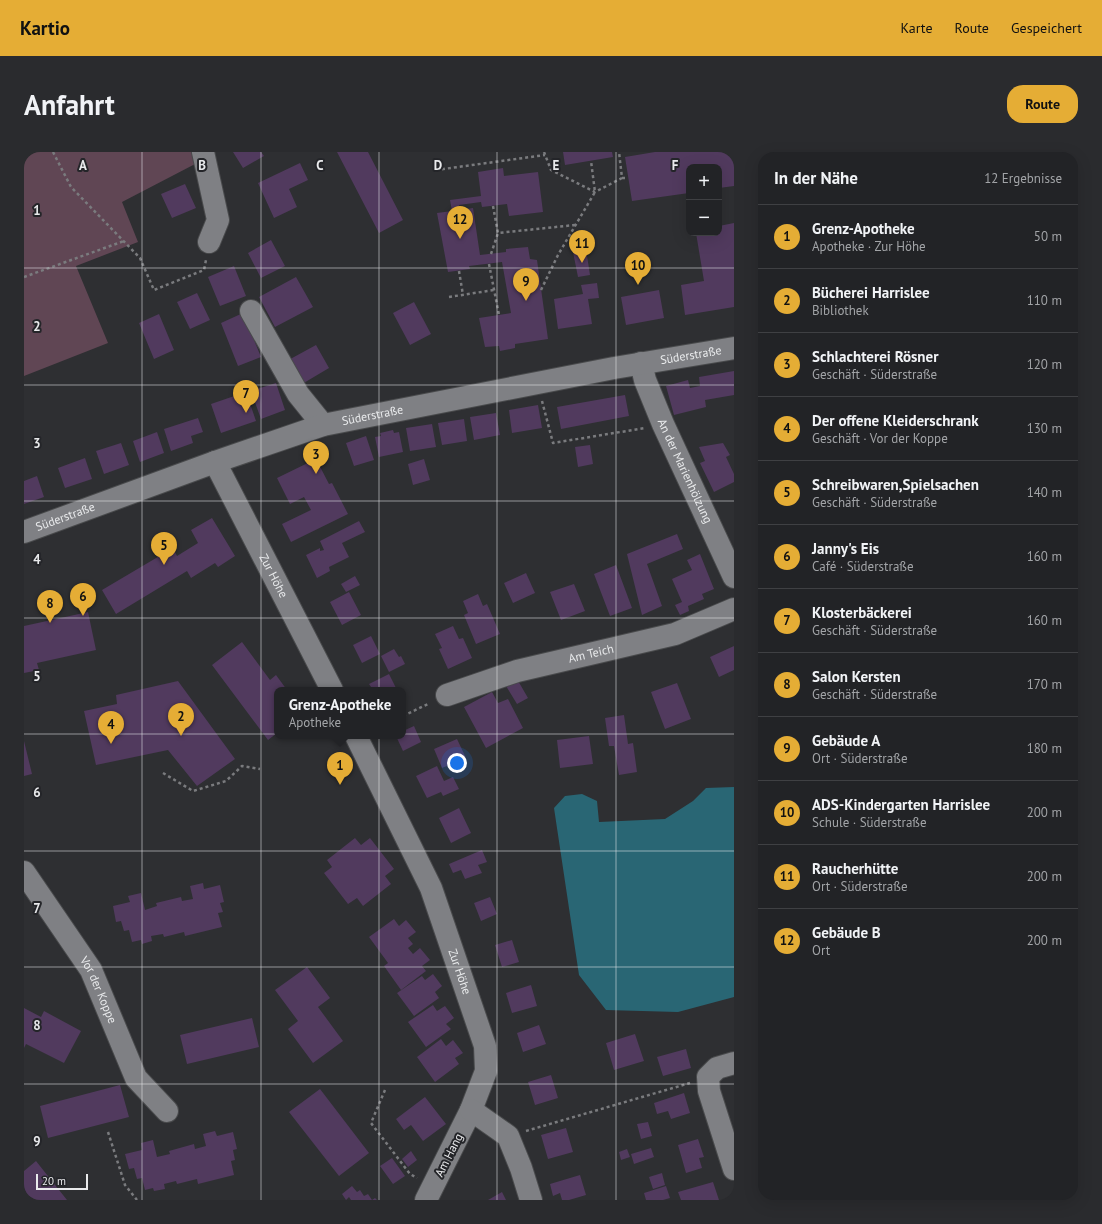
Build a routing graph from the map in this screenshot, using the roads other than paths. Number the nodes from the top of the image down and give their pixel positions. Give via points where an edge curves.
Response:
1 (203, 152) edge
2 (210, 242) road end
3 (252, 311) dead end
4 (734, 348) edge
5 (641, 363) junction
6 (323, 425) junction
7 (215, 462) junction
8 (24, 532) edge
9 (734, 577) edge
10 (734, 609) edge
11 (330, 687) edge
12 (447, 695) road end
13 (357, 739) edge
14 (24, 872) edge
15 (734, 1063) edge
16 (471, 1110) junction
17 (167, 1111) dead end
18 (734, 1168) edge
19 (429, 1194) edge
20 (531, 1200) edge

1 - 2 street via 218,220
3 - 6 street via 298,394
4 - 5 street, Süderstraße
5 - 6 street, Süderstraße
5 - 9 street, An der Marienhölzung via 645,380 663,424
6 - 7 street, Süderstraße
7 - 8 street, Süderstraße
7 - 11 street, Zur Höhe
10 - 12 street, Am Teich via 675,634 517,671
13 - 16 street, Zur Höhe via 430,888 485,1046 486,1071
14 - 17 street, Vor der Koppe via 91,970 136,1078
15 - 18 street via 717,1068 708,1077 708,1092
16 - 19 street, Am Hang
16 - 20 street via 508,1136

